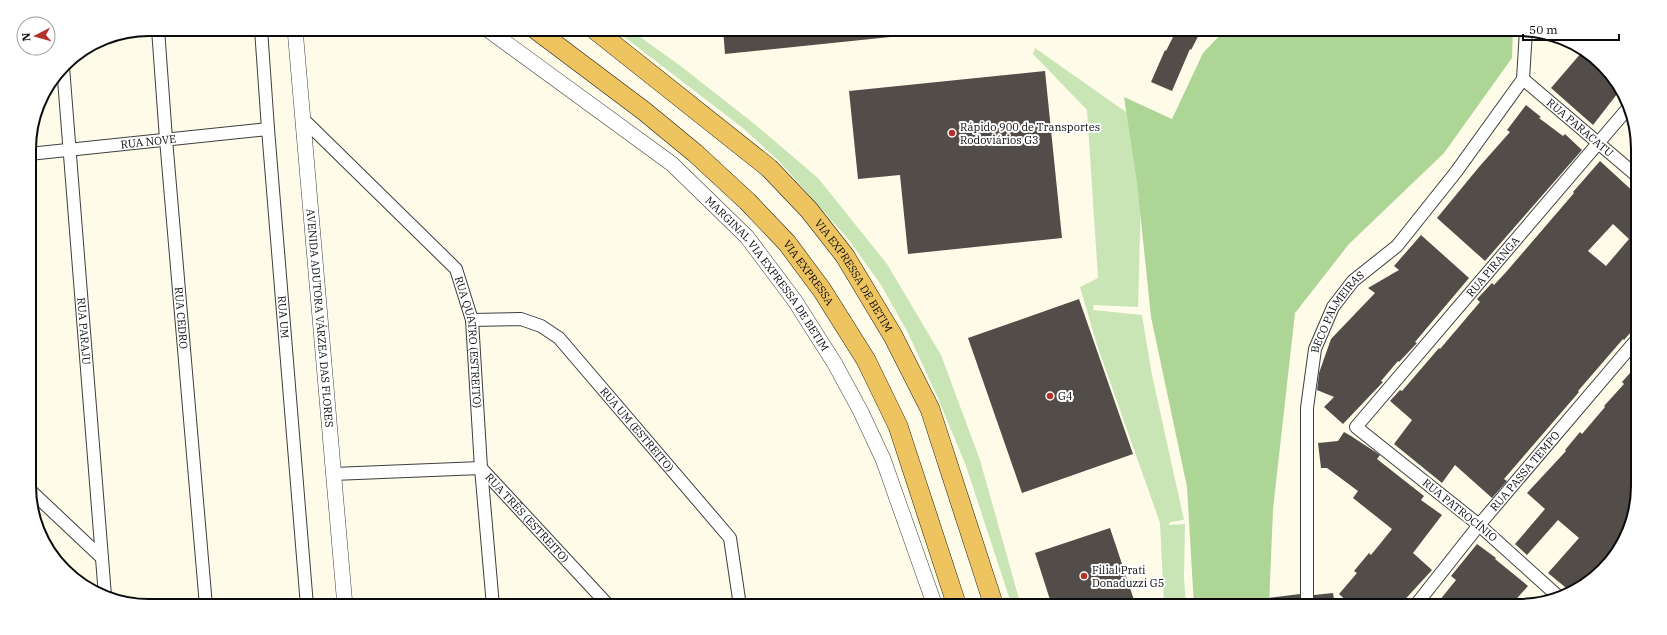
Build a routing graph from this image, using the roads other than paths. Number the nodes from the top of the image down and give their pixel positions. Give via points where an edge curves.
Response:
1 (159, 36) edge
2 (261, 36) edge
3 (295, 36) edge
4 (497, 36) edge
5 (544, 36) edge
6 (603, 36) edge
7 (1526, 37) edge
8 (64, 74) edge
9 (1523, 79) junction
10 (1624, 112) edge
11 (303, 119) junction
12 (268, 129) junction
13 (166, 139) junction
14 (1598, 144) junction
15 (71, 149) junction
16 (36, 153) edge
17 (1631, 171) edge
18 (472, 320) junction
19 (1631, 346) edge
20 (1356, 427) joint
21 (480, 468) junction
22 (333, 474) junction
23 (36, 496) edge
24 (1479, 525) junction
25 (102, 558) junction
26 (104, 590) edge
27 (1555, 593) edge
28 (205, 599) edge
29 (306, 599) edge
30 (344, 599) edge
31 (492, 599) edge
32 (602, 599) edge
33 (739, 599) edge
34 (933, 599) edge
35 (955, 599) edge
36 (992, 599) edge
37 (1307, 599) edge
38 (1421, 599) edge

1 - 13 street, RUA CEDRO
2 - 12 street, RUA UM
3 - 11 street, AVENIDA ADUTORA VÁRZEA DAS FLORES
4 - 34 street, MARGINAL VIA EXPRESSA DE BETIM via 672,164 747,237 795,301 862,412 883,459
5 - 35 highway, VIA EXPRESSA via 644,111 747,201 787,243 822,290 866,360 898,426
6 - 36 highway, VIA EXPRESSA DE BETIM via 769,168 809,210 844,256 893,336 930,409
7 - 9 street
8 - 15 street, RUA PARAJU
9 - 14 street, RUA PARACATU
9 - 37 street, BECO PALMEIRAS via 1456,172 1397,246 1353,281 1333,307 1315,349 1307,408
10 - 14 street, RUA PIRANGA
11 - 18 street, RUA QUATRO (ESTREITO) via 456,269
11 - 22 street, AVENIDA ADUTORA VÁRZEA DAS FLORES
12 - 13 street, RUA NOVE
12 - 29 street, RUA UM
13 - 15 street, RUA NOVE
13 - 28 street, RUA CEDRO
14 - 17 street, RUA PARACATU
14 - 20 street, RUA PIRANGA
15 - 16 street, RUA NOVE
15 - 25 street, RUA PARAJU
18 - 21 street, RUA QUATRO (ESTREITO)
18 - 33 street, RUA UM (ESTREITO) via 521,319 541,326 560,338 730,538
19 - 24 street, RUA PASSA TEMPO
20 - 24 street, RUA PATROCÍNIO
21 - 22 street, RUA TRÊS (ESTREITO)
21 - 31 street, RUA QUATRO (ESTREITO)
21 - 32 street, RUA TRÊS (ESTREITO)
22 - 30 street, AVENIDA ADUTORA VÁRZEA DAS FLORES
23 - 25 street
24 - 27 street, RUA PATROCÍNIO
24 - 38 street, RUA PASSA TEMPO
25 - 26 street, RUA PARAJU

